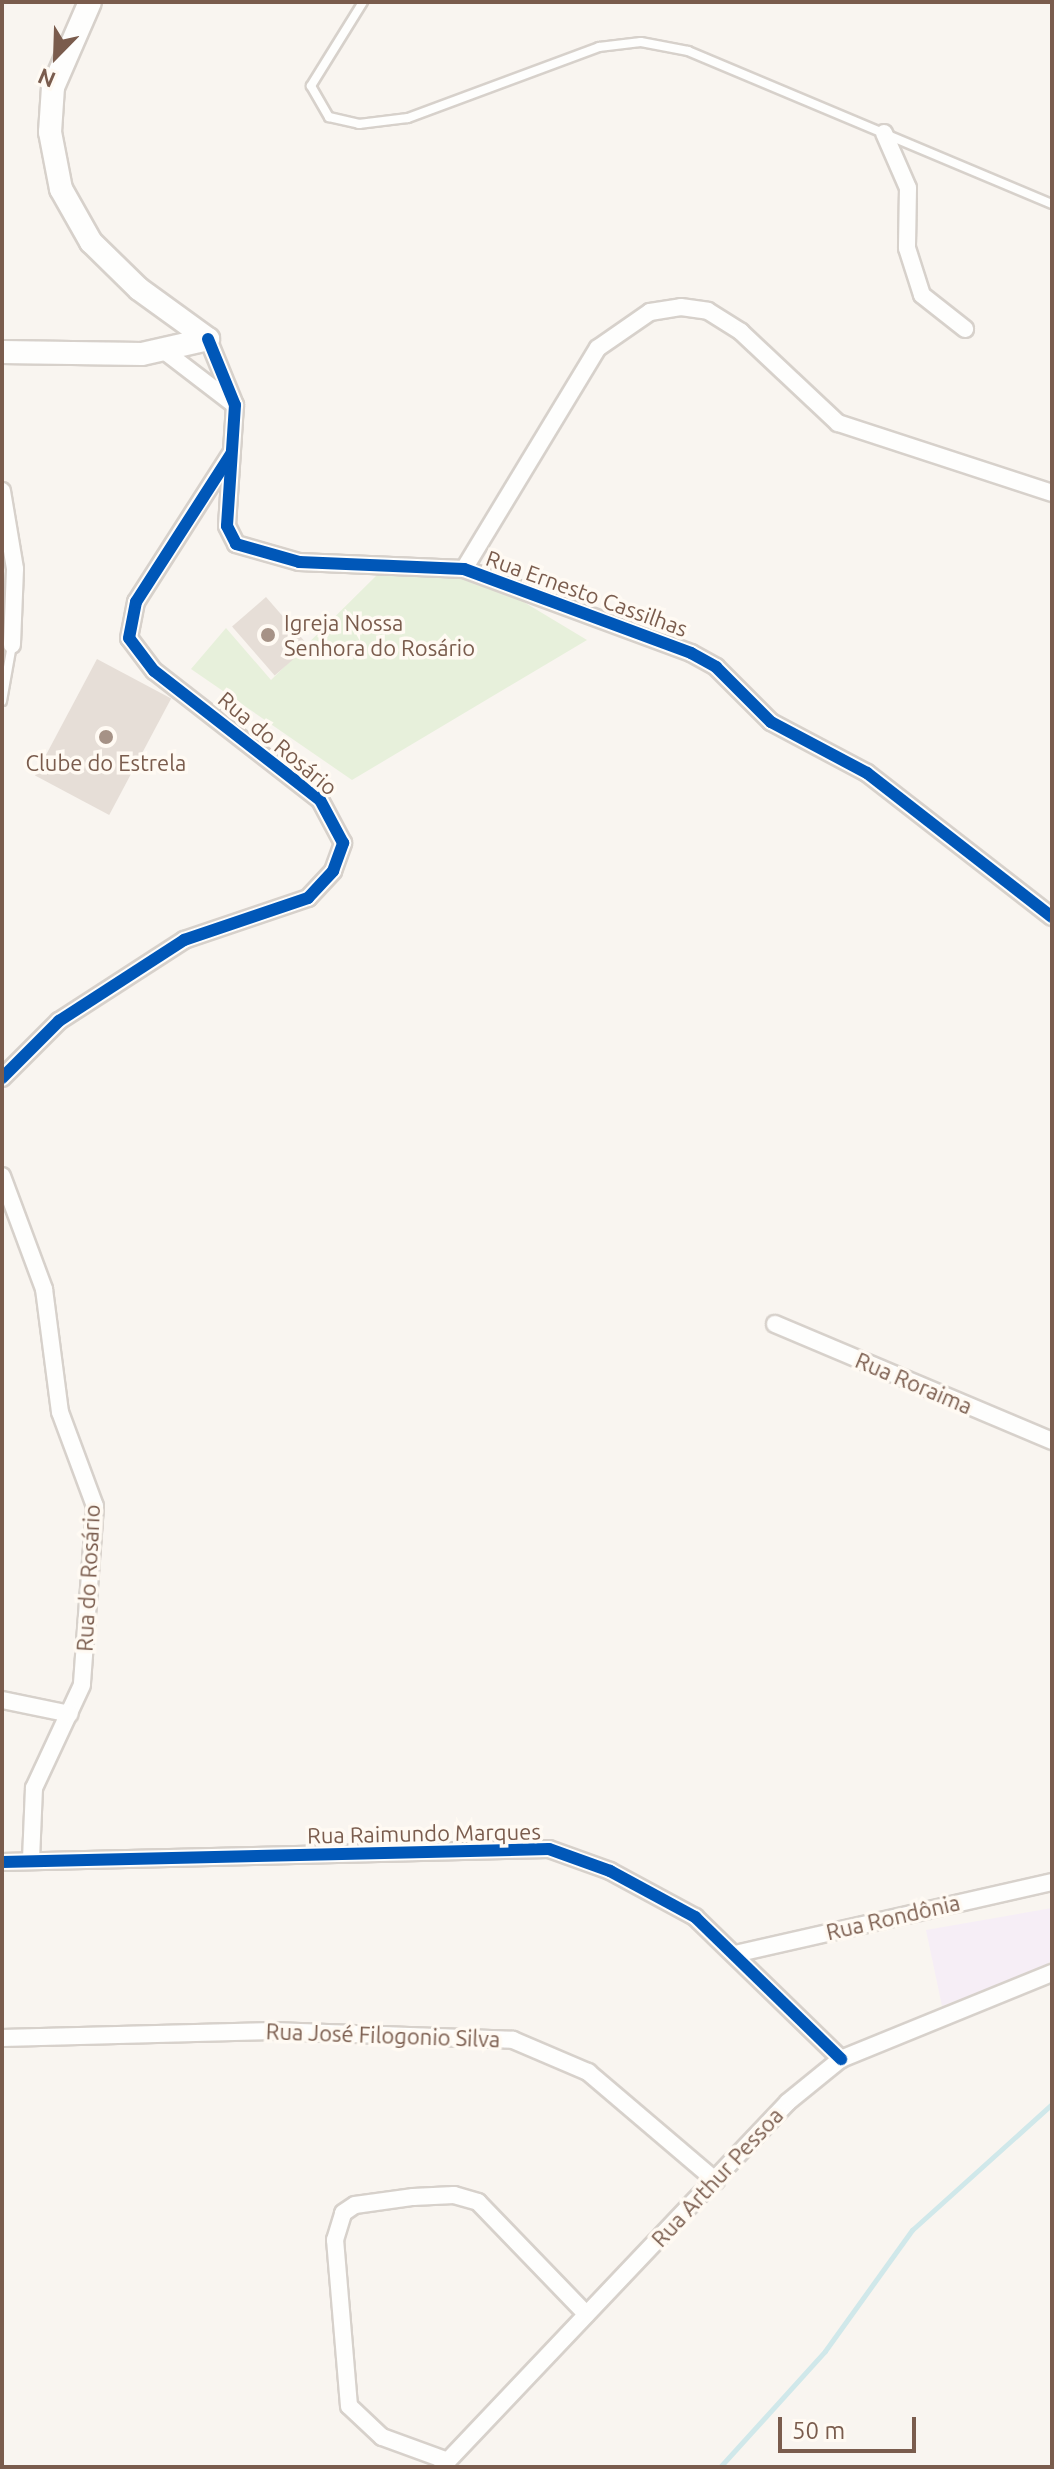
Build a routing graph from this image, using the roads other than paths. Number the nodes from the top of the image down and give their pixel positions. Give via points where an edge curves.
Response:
1 (90, 2) edge
2 (363, 2) edge
3 (884, 133) junction
4 (1052, 204) edge
5 (965, 329) dead end
6 (208, 339) junction
7 (163, 350) junction
8 (2, 352) edge
9 (235, 405) junction
10 (233, 451) junction
11 (2, 491) edge
12 (1052, 493) edge
13 (464, 569) junction
14 (12, 645) joint
15 (2, 701) edge
16 (1052, 917) edge
17 (2, 1078) edge
18 (2, 1176) edge
19 (775, 1324) dead end
20 (1052, 1441) edge
21 (2, 1700) edge
22 (70, 1714) junction
23 (31, 1859) junction
24 (2, 1862) edge
25 (1052, 1882) edge
26 (735, 1954) junction
27 (1052, 1973) edge
28 (2, 2038) edge
29 (841, 2059) junction
30 (716, 2181) junction
31 (586, 2314) junction
32 (445, 2464) edge

1 - 6 main road via 53,87 50,132 61,189 91,242 139,289
2 - 3 lane via 311,86 329,117 359,124 408,118 599,47 641,42 688,51
3 - 4 lane
3 - 5 street via 908,188 907,248 922,295
6 - 7 main road
6 - 9 street, Rua Ernesto Cassilhas
7 - 8 main road
7 - 9 street
9 - 10 street, Rua Ernesto Cassilhas
10 - 13 street, Rua Ernesto Cassilhas via 227,526 236,544 299,562
10 - 17 street, Rua do Rosário via 136,602 129,638 154,671 320,800 343,843 333,871 308,898 278,913 184,940 59,1021
11 - 14 street via 15,569
12 - 13 street via 838,423 741,332 708,311 681,307 650,312 598,348
13 - 16 street, Rua Ernesto Cassilhas via 566,603 716,667 771,722 867,773
14 - 15 lane
18 - 22 street, Rua do Rosário via 44,1289 60,1412 95,1506 82,1685
19 - 20 street, Rua Roraima
21 - 22 street
22 - 23 street, Rua do Rosário via 34,1788
23 - 24 street
23 - 26 street, Rua Raimundo Marques via 549,1849 655,1893
25 - 26 street, Rua Rondônia
26 - 29 street, Rua Raimundo Marques
27 - 29 street, Rua Arthur Pessoa
28 - 30 street, Rua José Filogonio Silva via 273,2031 513,2040 588,2072
29 - 30 street, Rua Arthur Pessoa via 788,2102
30 - 31 street, Rua Arthur Pessoa
31 - 32 street, Rua Arthur Pessoa
31 - 32 street via 478,2202 454,2195 413,2197 355,2205 343,2213 335,2240 349,2406 382,2437

